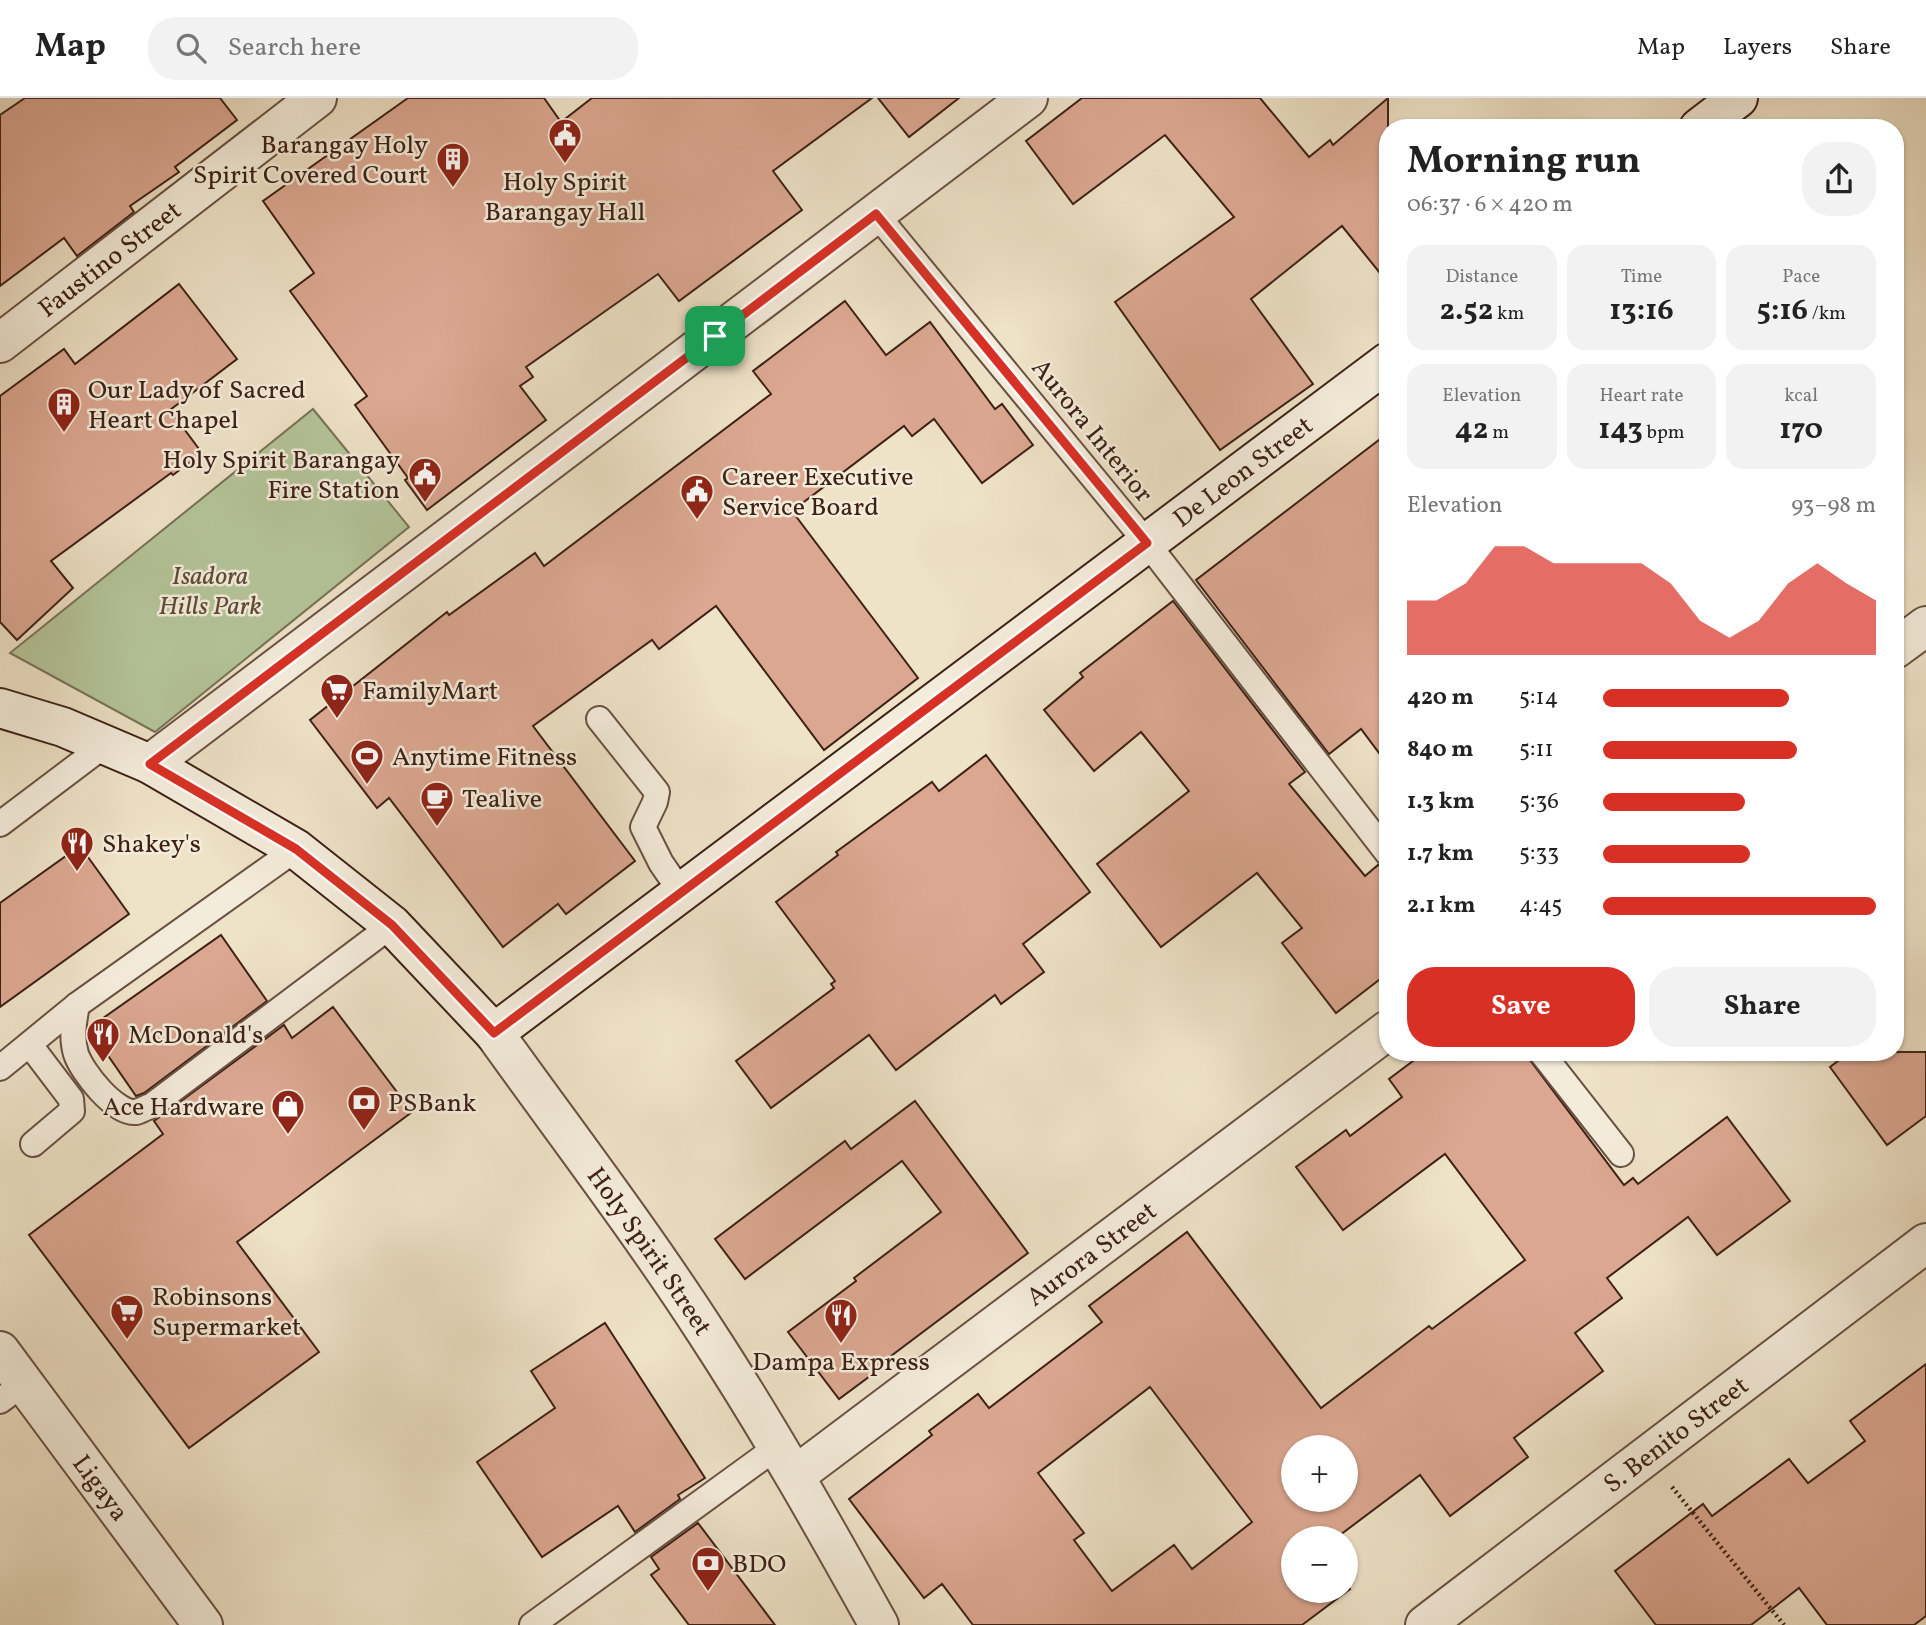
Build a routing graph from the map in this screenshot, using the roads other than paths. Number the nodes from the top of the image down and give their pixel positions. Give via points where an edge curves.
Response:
1 (317, 98) edge
2 (1028, 98) edge
3 (1738, 98) edge
4 (1711, 119) edge
5 (876, 214) junction
6 (0, 342) edge
7 (1379, 369) edge
8 (1147, 543) junction
9 (1926, 626) edge
10 (1904, 642) edge
11 (0, 708) edge
12 (599, 719) dead end
13 (106, 744) junction
14 (150, 764) junction
15 (0, 824) edge
16 (1379, 842) edge
17 (296, 849) junction
18 (681, 892) junction
19 (392, 925) junction
20 (77, 1005) junction
21 (494, 1033) junction
22 (1379, 1036) edge
23 (30, 1045) junction
24 (1548, 1061) edge
25 (0, 1068) edge
26 (33, 1144) dead end
27 (1621, 1153) dead end
28 (1926, 1243) edge
29 (0, 1351) edge
30 (12, 1392) edge
31 (786, 1461) junction
32 (203, 1625) edge
33 (532, 1625) edge
34 (879, 1625) edge
35 (1425, 1625) edge

1 - 6 street, Faustino Street
2 - 5 street
3 - 4 street
5 - 8 lane, Aurora Interior
5 - 14 street
7 - 8 street, De Leon Street
8 - 16 lane, Aurora Interior
8 - 18 street, De Leon Street
9 - 10 street
11 - 13 street, Holy Spirit Street
12 - 18 lane via 657,792 643,827
13 - 14 street, Holy Spirit Street
13 - 15 lane
14 - 17 street, Holy Spirit Street
17 - 19 street, Holy Spirit Street
17 - 20 lane
18 - 21 street, De Leon Street
19 - 20 lane via 136,1112 120,1109 85,1072 76,1055 73,1032
19 - 21 street, Holy Spirit Street
20 - 23 lane
21 - 31 street, Holy Spirit Street via 698,1320
22 - 31 street, Aurora Street
23 - 25 lane
23 - 26 lane via 73,1105 72,1111
24 - 27 lane
28 - 35 street, S. Benito Street
29 - 30 street, Ligaya
30 - 32 street, Ligaya
31 - 33 lane
31 - 34 street, Holy Spirit Street

